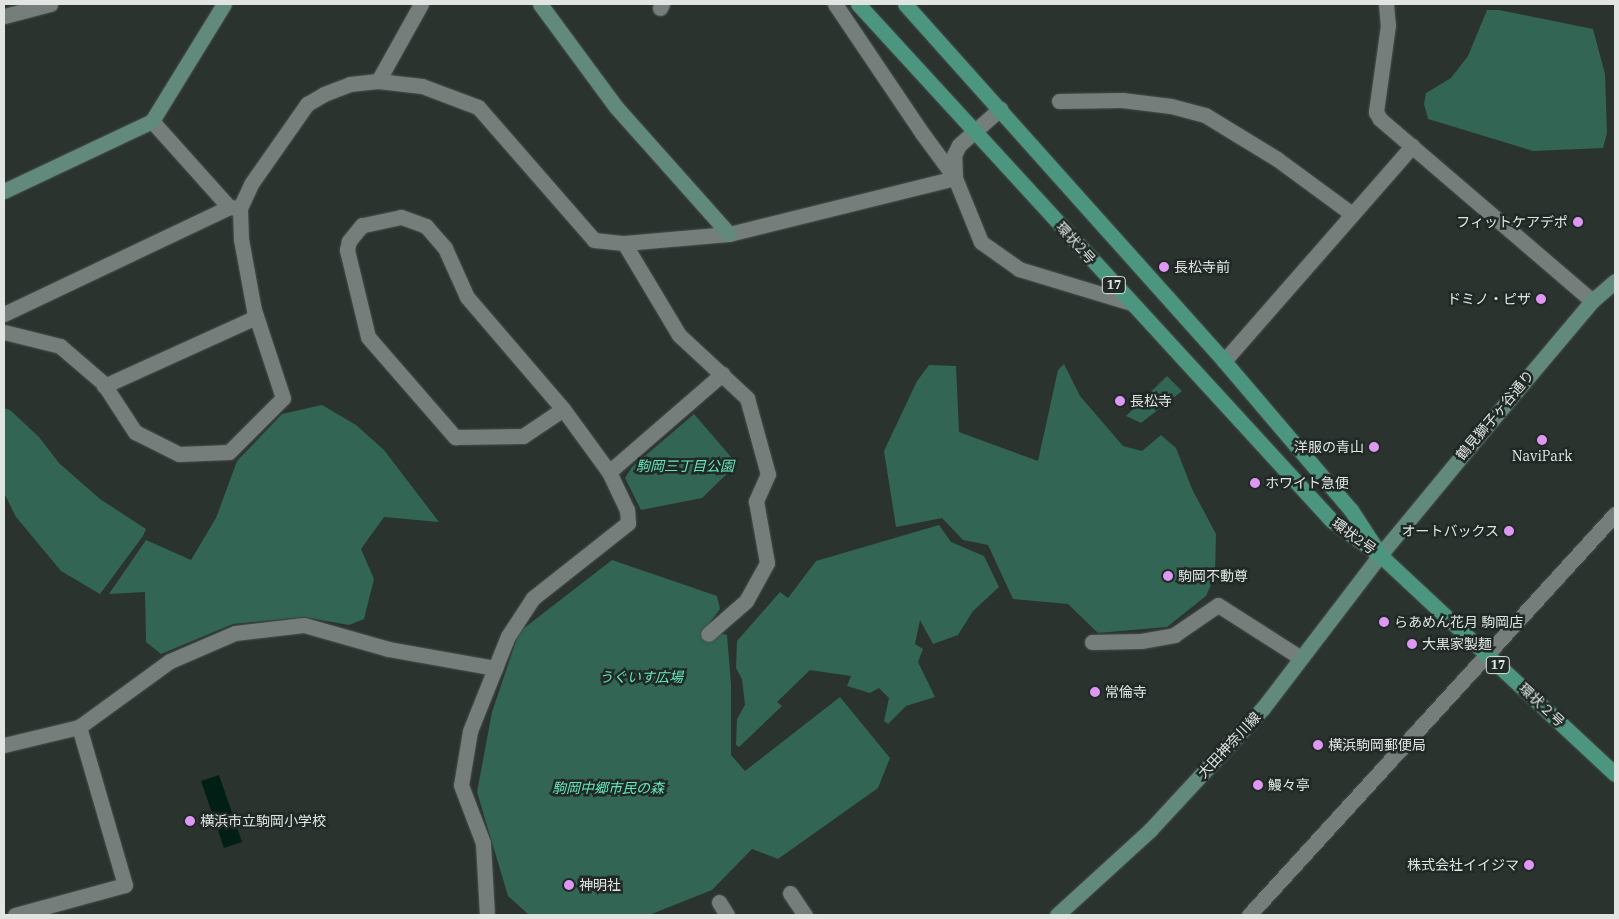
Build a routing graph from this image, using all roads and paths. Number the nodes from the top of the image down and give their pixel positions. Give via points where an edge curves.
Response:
1 (50, 4) edge
2 (224, 4) edge
3 (421, 4) edge
4 (540, 4) edge
5 (835, 4) edge
6 (858, 4) edge
7 (906, 4) edge
8 (1386, 4) edge
9 (4, 16) edge
10 (378, 81) junction
11 (1059, 101) dead end
12 (1000, 109) junction
13 (152, 121) junction
14 (975, 132) junction
15 (1412, 146) junction
16 (955, 178) junction
17 (4, 191) edge
18 (234, 207) junction
19 (1352, 214) junction
20 (729, 234) junction
21 (624, 243) junction
22 (1615, 281) edge
23 (1592, 301) junction
24 (1131, 303) junction
25 (4, 314) edge
26 (256, 317) junction
27 (4, 332) edge
28 (1224, 361) junction
29 (722, 374) junction
30 (104, 386) junction
31 (563, 409) junction
32 (609, 472) junction
33 (1615, 514) edge
34 (1380, 555) junction
35 (708, 634) dead end
36 (1092, 642) dead end
37 (1486, 654) junction
38 (1301, 658) junction
39 (495, 668) junction
40 (78, 727) junction
41 (4, 745) edge
42 (1615, 774) edge
43 (790, 893) dead end
44 (15, 915) edge
45 (487, 915) edge
46 (805, 915) edge
47 (1057, 915) edge
48 (1249, 915) edge

1 - 9 street
2 - 13 main road
3 - 10 street
4 - 20 main road via 616,107
5 - 16 street
6 - 14 main road, 環状2号 / 17
7 - 12 main road, 環状2号 / 17
8 - 15 street via 1388,24 1376,112
10 - 18 street via 350,84 307,104
10 - 21 street via 422,86 478,107 594,240
11 - 19 street via 1122,100 1171,106 1205,115 1277,159
12 - 14 street
12 - 28 main road, 環状2号 / 17
13 - 17 main road
13 - 18 street
14 - 16 street via 959,145 954,155
14 - 24 main road, 環状2号 / 17
15 - 19 street
15 - 23 street
16 - 20 street
16 - 24 street via 982,242 1019,269
18 - 25 street
18 - 26 street
19 - 28 street
20 - 21 street
21 - 29 street via 679,334
22 - 23 main road, 鶴見獅子ヶ谷通り
23 - 34 main road, 鶴見獅子ヶ谷通り
24 - 34 main road, 環状2号 / 17 via 1332,521
26 - 30 street
26 - 30 street via 283,398 229,452 179,454 135,432
27 - 30 street via 60,346
28 - 34 main road, 環状2号 / 17 via 1351,510
29 - 32 street
29 - 35 street via 747,398 768,474 756,501 767,563 746,601
31 - 31 street via 468,297 445,248 426,226 400,217 362,225 349,241 347,250 368,337 455,437 523,436
31 - 32 street
32 - 39 street via 627,510 628,523 533,598 508,636
33 - 37 street
34 - 37 main road, 環状２号 / 17
34 - 38 main road, 大田神奈川線
36 - 38 street via 1141,641 1174,635 1218,605
37 - 42 main road, 環状２号 / 17
37 - 48 street
38 - 47 main road, 大田神奈川線 via 1263,708 1150,830
39 - 40 street via 388,649 304,625 235,633 170,661
39 - 45 street via 470,731 461,785 483,843
40 - 41 street
40 - 44 street via 125,885
43 - 46 street

